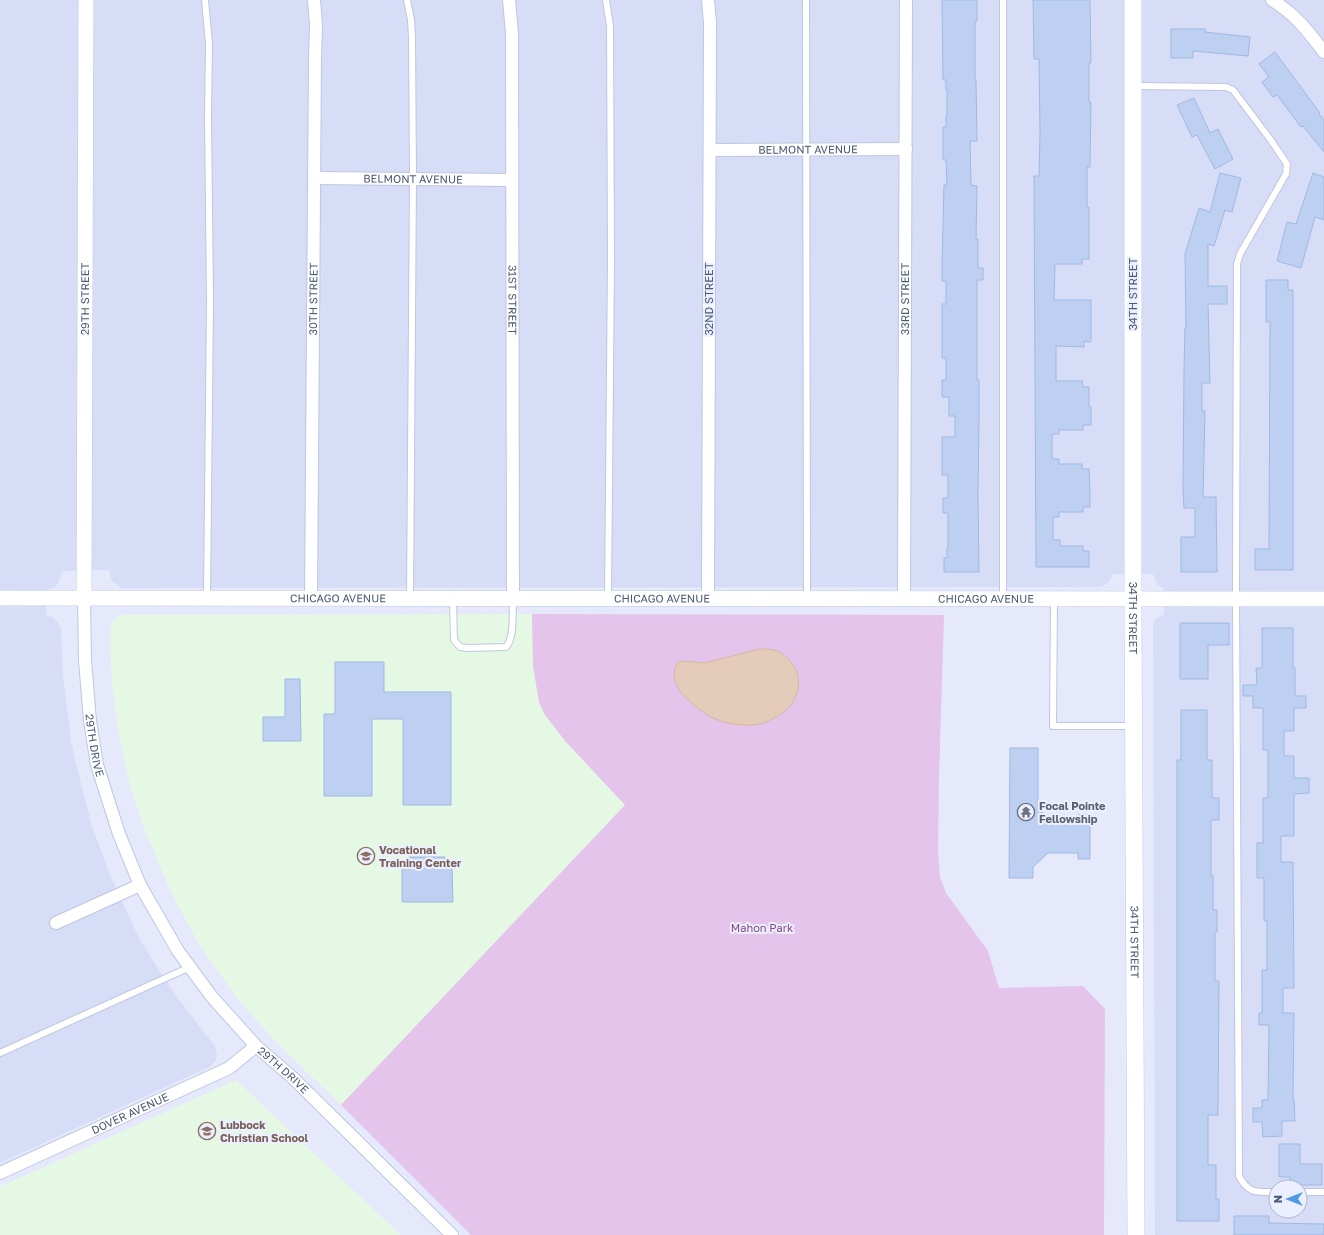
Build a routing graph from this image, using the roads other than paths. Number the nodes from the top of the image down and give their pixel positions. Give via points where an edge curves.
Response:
1 (86, 0) edge
2 (205, 0) edge
3 (314, 0) edge
4 (407, 0) edge
5 (510, 0) edge
6 (606, 0) edge
7 (708, 0) edge
8 (806, 0) edge
9 (906, 0) edge
10 (1003, 0) edge
11 (1133, 0) edge
12 (1272, 0) edge
13 (1324, 52) edge
14 (1133, 86) junction
15 (906, 149) junction
16 (710, 150) junction
17 (806, 150) junction
18 (314, 178) junction
19 (413, 179) junction
20 (512, 180) junction
21 (0, 598) edge
22 (84, 598) junction
23 (904, 598) junction
24 (1003, 598) junction
25 (1054, 598) junction
26 (1133, 598) junction
27 (1236, 598) junction
28 (207, 599) junction
29 (311, 599) junction
30 (410, 599) junction
31 (453, 599) junction
32 (513, 599) junction
33 (608, 599) junction
34 (708, 599) junction
35 (807, 599) junction
36 (1324, 599) edge
37 (1133, 726) junction
38 (140, 885) junction
39 (56, 923) dead end
40 (190, 967) junction
41 (256, 1046) junction
42 (0, 1053) edge
43 (0, 1173) edge
44 (1268, 1192) edge
45 (1308, 1192) edge
46 (1324, 1192) edge
47 (452, 1235) edge
48 (1136, 1235) edge

1 - 22 street, 29TH STREET
2 - 28 lane via 209,44 210,301
3 - 18 street, 30TH STREET
4 - 19 lane via 412,37
5 - 20 street, 31ST STREET
6 - 33 lane via 610,26 611,236
7 - 16 street, 32ND STREET
8 - 17 lane
9 - 15 street, 33RD STREET
10 - 24 lane
11 - 14 main road, 34TH STREET
12 - 13 street via 1298,19
14 - 26 main road, 34TH STREET
14 - 27 lane via 1226,87 1233,90 1287,164 1286,174 1240,254 1237,264
15 - 17 street, BELMONT AVENUE
15 - 23 street, 33RD STREET
16 - 17 street, BELMONT AVENUE
16 - 34 street, 32ND STREET
17 - 35 lane
18 - 19 street, BELMONT AVENUE
18 - 29 street, 30TH STREET
19 - 20 street, BELMONT AVENUE
19 - 30 lane
20 - 32 street, 31ST STREET
21 - 22 street, CHICAGO AVENUE
22 - 28 street, CHICAGO AVENUE
22 - 38 street, 29TH DRIVE via 85,660 90,721 97,764 119,834
23 - 24 street, CHICAGO AVENUE
23 - 35 street, CHICAGO AVENUE
24 - 25 street, CHICAGO AVENUE
25 - 26 street, CHICAGO AVENUE
25 - 37 lane via 1053,726
26 - 27 street, CHICAGO AVENUE
26 - 37 main road, 34TH STREET
27 - 36 street, CHICAGO AVENUE
27 - 44 lane via 1239,1176 1247,1189
28 - 29 street, CHICAGO AVENUE
29 - 30 street, CHICAGO AVENUE
30 - 31 street, CHICAGO AVENUE
31 - 32 street, CHICAGO AVENUE
31 - 32 lane via 454,640 460,647 468,648 506,647 510,643
32 - 33 street, CHICAGO AVENUE
33 - 34 street, CHICAGO AVENUE
34 - 35 street, CHICAGO AVENUE
37 - 48 main road, 34TH STREET
38 - 39 street
38 - 40 street, 29TH DRIVE
40 - 41 street, 29TH DRIVE via 212,997
40 - 42 lane
41 - 43 street, DOVER AVENUE via 229,1068
41 - 47 street, 29TH DRIVE via 292,1077
45 - 46 lane

